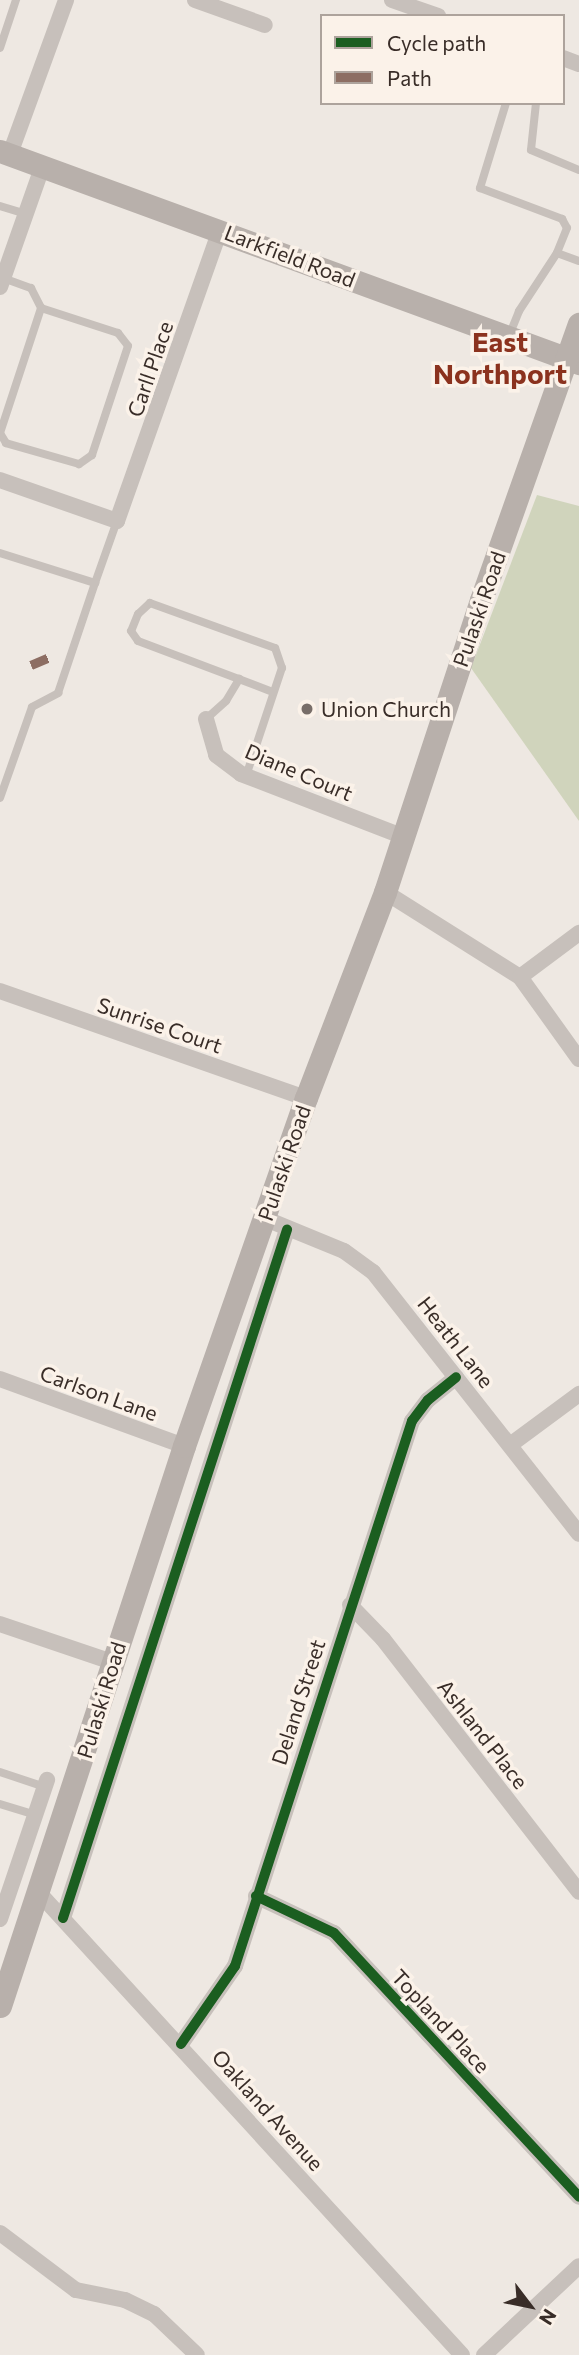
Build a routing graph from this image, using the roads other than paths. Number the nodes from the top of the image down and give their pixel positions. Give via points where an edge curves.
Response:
1 (16, 0) edge
2 (66, 0) edge
3 (195, 0) edge
4 (392, 0) edge
5 (0, 14) edge
6 (432, 14) edge
7 (10, 18) junction
8 (265, 25) dead end
9 (0, 48) edge
10 (505, 105) edge
11 (536, 105) edge
12 (5, 152) edge
13 (43, 165) junction
14 (579, 170) edge
15 (0, 206) edge
16 (26, 214) junction
17 (220, 230) junction
18 (557, 253) junction
19 (5, 255) edge
20 (579, 261) edge
21 (2, 282) edge
22 (41, 308) junction
23 (579, 324) edge
24 (508, 338) junction
25 (573, 361) edge
26 (0, 481) edge
27 (117, 521) junction
28 (0, 553) edge
29 (95, 583) junction
30 (239, 679) junction
31 (273, 692) junction
32 (206, 719) joint
33 (246, 776) junction
34 (0, 798) edge
35 (404, 837) junction
36 (385, 892) junction
37 (579, 933) edge
38 (520, 977) junction
39 (0, 991) edge
40 (579, 1059) edge
41 (306, 1098) junction
42 (266, 1219) junction
43 (287, 1230) junction
44 (456, 1377) junction
45 (0, 1379) edge
46 (579, 1394) edge
47 (510, 1445) junction
48 (184, 1446) junction
49 (579, 1534) edge
50 (349, 1605) junction
51 (0, 1624) edge
52 (112, 1662) junction
53 (0, 1772) edge
54 (46, 1783) joint
55 (0, 1804) edge
56 (36, 1815) junction
57 (579, 1892) edge
58 (40, 1894) junction
59 (256, 1896) junction
60 (63, 1918) junction
61 (0, 1919) edge
62 (0, 2006) edge
63 (181, 2044) junction
64 (579, 2197) edge
65 (0, 2233) edge
66 (579, 2266) edge
67 (197, 2355) edge
68 (462, 2355) edge
69 (484, 2355) edge

1 - 7 lane
2 - 12 street
3 - 8 street
4 - 6 street
5 - 7 lane
7 - 9 lane
10 - 18 lane via 480,188 562,219 567,228
11 - 14 lane via 531,150
12 - 13 main road, Larkfield Road
13 - 16 street
13 - 17 main road, Larkfield Road
15 - 16 lane
16 - 19 street
17 - 24 main road, Larkfield Road
17 - 27 street, Carll Place
18 - 20 lane
18 - 24 lane via 519,311
19 - 21 street
21 - 22 lane via 31,288
22 - 22 lane via 118,333 128,346 92,455 79,464 6,443 0,433
23 - 25 main road, Pulaski Road
24 - 25 main road, Larkfield Road
25 - 35 main road, Pulaski Road via 481,600
26 - 27 street
27 - 29 lane
28 - 29 lane
29 - 34 lane via 58,693 32,708
30 - 31 lane
30 - 31 lane via 138,641 131,631 138,614 150,604 275,648 282,668
30 - 32 lane via 226,701
31 - 33 lane
32 - 33 street, Diane Court via 216,755
33 - 35 street, Diane Court
35 - 36 main road, Pulaski Road
36 - 38 street
36 - 41 main road, Pulaski Road
37 - 38 street
38 - 40 street
39 - 41 street, Sunrise Court
41 - 42 main road, Pulaski Road
42 - 43 street, Heath Lane
42 - 48 main road, Pulaski Road
43 - 44 street, Heath Lane via 344,1251 373,1272
43 - 60 street
44 - 47 street, Heath Lane
44 - 50 street, Deland Street via 428,1400 412,1421
45 - 48 street, Carlson Lane
46 - 47 street
47 - 49 street, Heath Lane
48 - 52 main road, Pulaski Road
50 - 57 street, Ashland Place via 383,1639
50 - 59 street, Deland Street
51 - 52 street
52 - 58 main road, Pulaski Road
53 - 54 lane
54 - 56 street
55 - 56 lane
56 - 61 street
58 - 60 street, Oakland Avenue
58 - 62 main road, Pulaski Road
59 - 63 street, Deland Street via 235,1966
59 - 64 street, Topland Place via 334,1933
60 - 63 street, Oakland Avenue
63 - 68 street, Oakland Avenue
65 - 67 street via 76,2290 125,2300 154,2314
66 - 69 street

